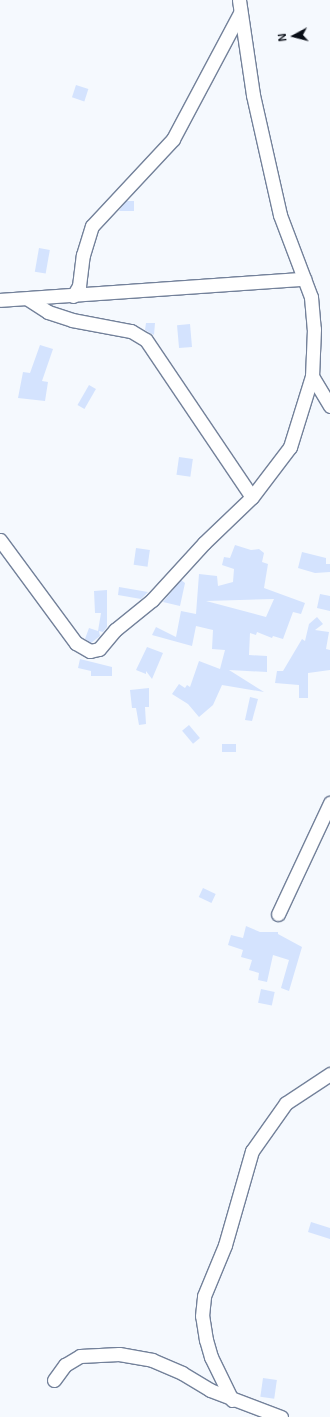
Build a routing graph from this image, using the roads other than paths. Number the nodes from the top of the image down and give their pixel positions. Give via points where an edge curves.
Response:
1 (239, 6) edge
2 (304, 278) junction
3 (73, 296) junction
4 (28, 299) junction
5 (0, 300) edge
6 (312, 376) junction
7 (330, 406) edge
8 (252, 497) junction
9 (0, 540) edge
10 (330, 803) edge
11 (278, 914) dead end
12 (330, 1074) edge
13 (54, 1380) dead end
14 (232, 1400) junction
15 (281, 1417) edge

1 - 2 street via 253,95 280,215
1 - 3 street via 173,139 92,226 86,242 79,286
2 - 3 street
2 - 6 street via 311,296 314,329
3 - 4 street
4 - 5 street
4 - 8 street via 48,312 72,320 131,331 146,340
6 - 7 street
6 - 8 street via 290,447
8 - 9 street via 204,543 152,600 115,630 96,650 86,649 76,643
10 - 11 street
12 - 14 street via 286,1103 252,1151 225,1245 204,1296 202,1316 206,1340 211,1357
13 - 14 street via 65,1365 80,1356 119,1354 152,1360
14 - 15 street

